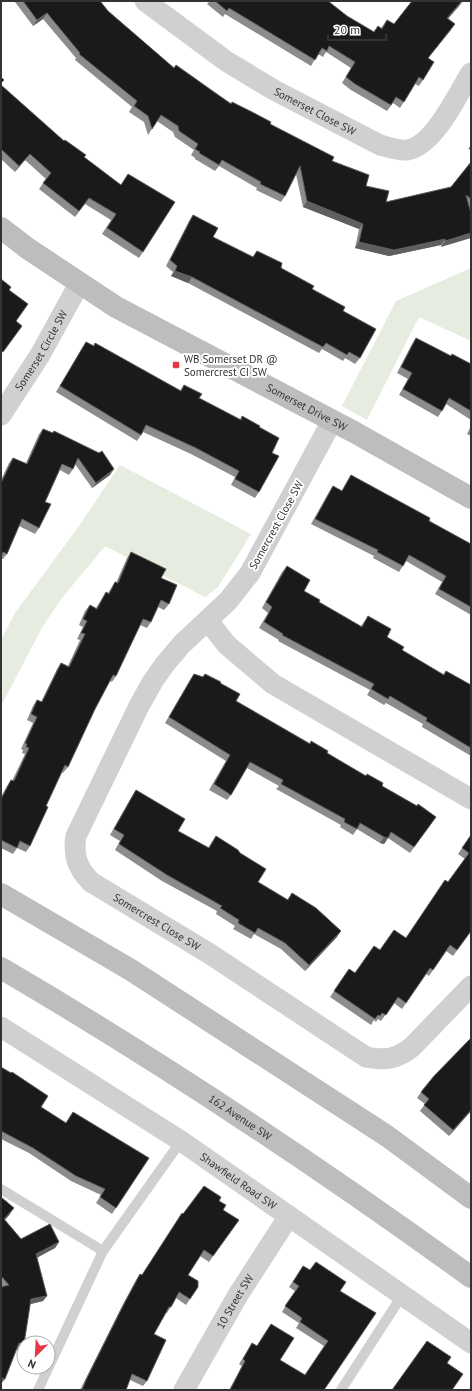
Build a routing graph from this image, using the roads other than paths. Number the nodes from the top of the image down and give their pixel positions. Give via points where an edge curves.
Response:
1 (145, 1) edge
2 (471, 73) edge
3 (1, 228) edge
4 (79, 284) junction
5 (1, 415) edge
6 (332, 421) junction
7 (471, 498) edge
8 (208, 621) junction
9 (471, 799) edge
10 (1, 894) edge
11 (1, 968) edge
12 (471, 986) edge
13 (1, 1027) edge
14 (181, 1141) junction
15 (1, 1189) edge
16 (471, 1198) edge
17 (289, 1216) junction
18 (103, 1251) junction
19 (471, 1278) edge
20 (403, 1294) junction
21 (471, 1344) edge
22 (38, 1390) edge
23 (184, 1390) edge
24 (340, 1390) edge

1 - 2 street, Somerset Close SW via 226,62 274,90 373,141 394,149 407,150 422,144 433,134
3 - 4 main road, Somerset Drive SW
4 - 5 street, Somerset Circle SW via 40,355
4 - 6 main road, Somerset Drive SW via 152,327
6 - 7 main road, Somerset Drive SW
6 - 8 street, Somercrest Close SW via 250,573
8 - 9 street via 227,645 273,684
8 - 12 street, Somercrest Close SW via 182,644 165,664 139,706 76,836 76,857 83,874 91,882 210,954 366,1057 387,1059 403,1054
10 - 16 main road via 131,970 387,1136
11 - 19 main road, 162 Avenue SW via 86,1018 269,1136
13 - 14 street, Shawfield Road SW
14 - 17 street, Shawfield Road SW
14 - 18 lane
15 - 18 lane
17 - 20 street, Shawfield Road SW
17 - 23 street, 10 Street SW via 238,1295
18 - 22 lane
20 - 21 street, Shawfield Road SW
20 - 24 lane

